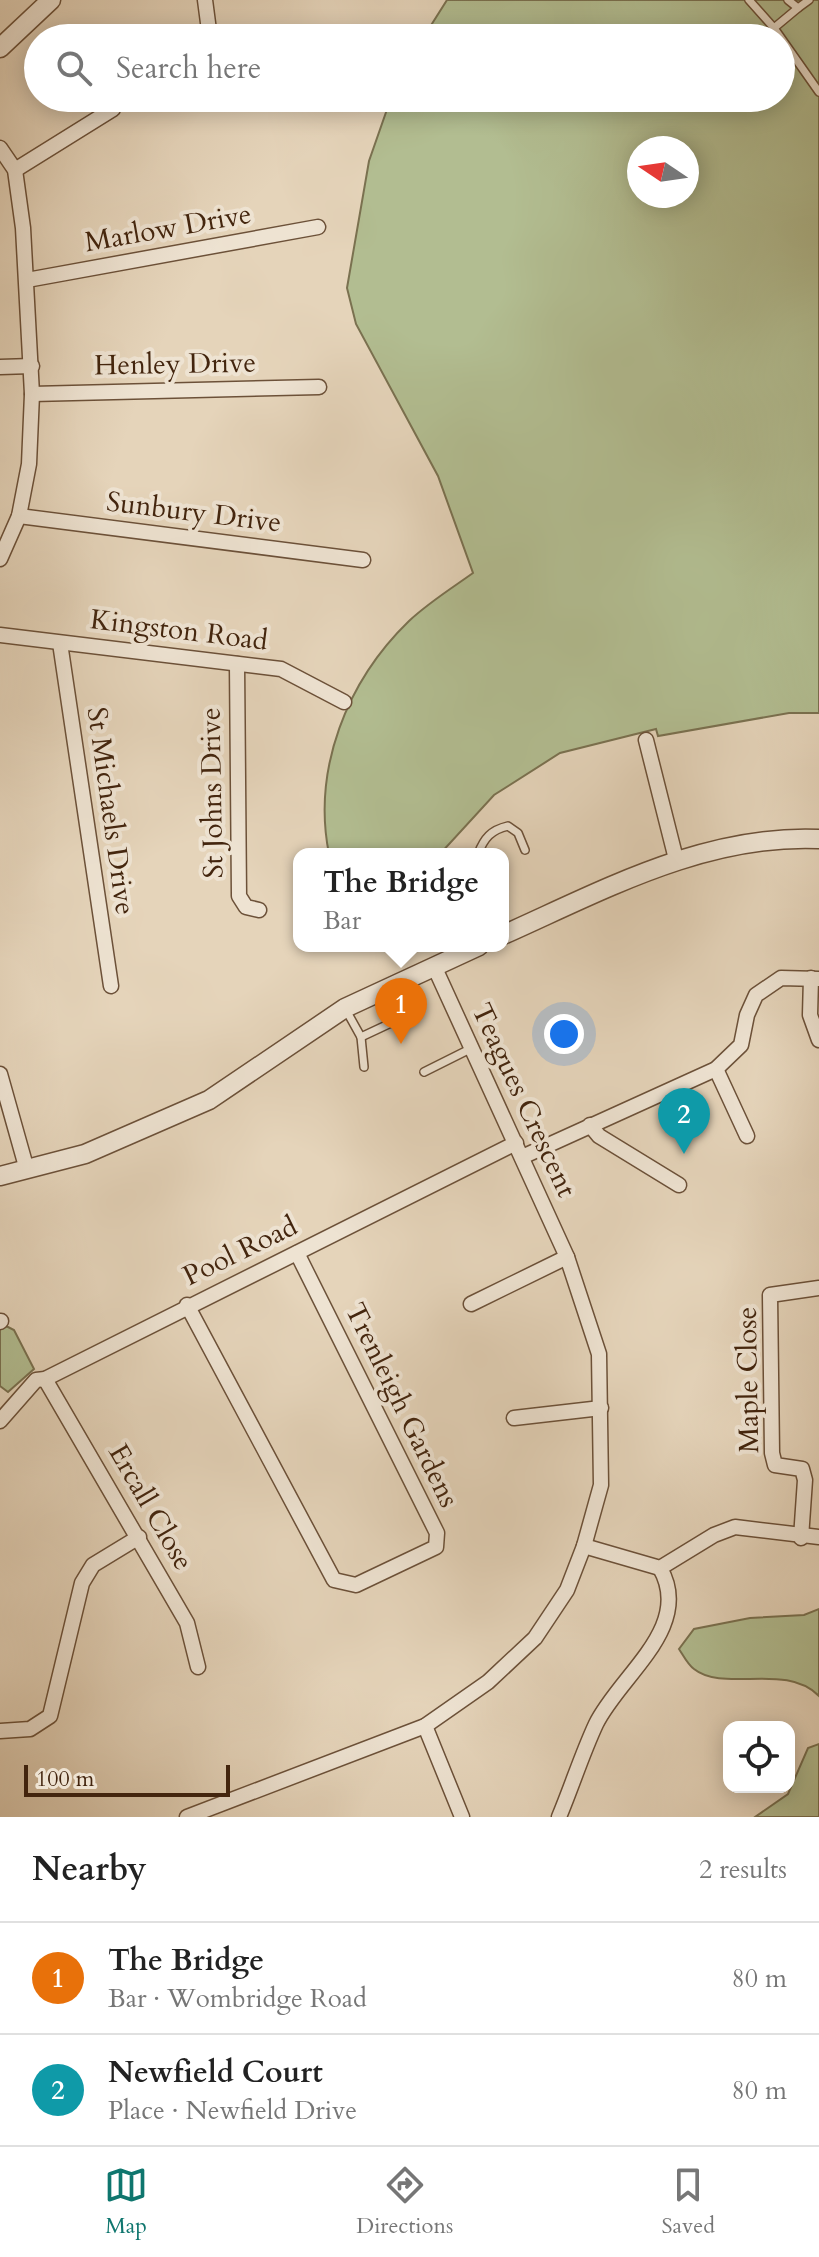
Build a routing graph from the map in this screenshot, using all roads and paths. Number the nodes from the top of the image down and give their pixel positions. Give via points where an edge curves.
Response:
1 (51, 0) edge
2 (205, 0) edge
3 (749, 0) edge
4 (788, 0) edge
5 (809, 0) edge
6 (798, 8) junction
7 (26, 24) edge
8 (208, 24) edge
9 (770, 24) edge
10 (779, 24) edge
11 (24, 25) edge
12 (0, 48) edge
13 (795, 58) edge
14 (819, 92) edge
15 (108, 112) edge
16 (0, 148) edge
17 (15, 170) junction
18 (318, 227) dead end
19 (27, 280) junction
20 (32, 366) junction
21 (0, 367) edge
22 (319, 387) dead end
23 (32, 394) junction
24 (19, 516) junction
25 (0, 559) edge
26 (363, 560) dead end
27 (0, 635) edge
28 (60, 643) junction
29 (237, 664) junction
30 (344, 702) dead end
31 (646, 740) dead end
32 (819, 839) edge
33 (481, 848) edge
34 (525, 850) dead end
35 (676, 859) junction
36 (259, 910) dead end
37 (509, 932) edge
38 (466, 952) edge
39 (434, 966) junction
40 (815, 979) edge
41 (111, 986) dead end
42 (345, 1008) junction
43 (410, 1014) dead end
44 (361, 1037) junction
45 (819, 1040) edge
46 (472, 1048) junction
47 (364, 1067) dead end
48 (716, 1069) junction
49 (424, 1072) dead end
50 (0, 1074) edge
51 (597, 1118) junction
52 (747, 1136) dead end
53 (519, 1150) junction
54 (27, 1170) junction
55 (0, 1176) edge
56 (679, 1185) dead end
57 (297, 1253) junction
58 (567, 1257) junction
59 (819, 1288) edge
60 (471, 1304) dead end
61 (187, 1305) junction
62 (45, 1379) junction
63 (601, 1408) junction
64 (514, 1418) dead end
65 (0, 1421) edge
66 (139, 1537) junction
67 (819, 1537) edge
68 (801, 1538) junction
69 (584, 1546) junction
70 (660, 1568) junction
71 (198, 1667) dead end
72 (425, 1726) junction
73 (0, 1731) edge
74 (204, 1814) edge
75 (187, 1817) edge
76 (462, 1817) edge
77 (559, 1817) edge

1 - 7 street
2 - 8 street
3 - 9 lane
4 - 6 lane
5 - 6 lane
6 - 10 lane
11 - 12 street
13 - 14 lane
15 - 17 street
16 - 17 street
17 - 19 street
18 - 19 street, Marlow Drive
19 - 20 street
20 - 21 street
20 - 23 street
22 - 23 street, Henley Drive
23 - 24 street via 29,464
24 - 25 street
24 - 26 street, Sunbury Drive
27 - 28 street, Kingston Road
28 - 29 street, Kingston Road
28 - 41 street, St Michaels Drive
29 - 30 street, Kingston Road via 281,669
29 - 36 street, St Johns Drive via 239,896 246,907
31 - 35 street
32 - 35 street via 726,847
33 - 34 lane via 496,829 508,826 518,833
35 - 37 street
38 - 39 street
39 - 42 street
39 - 46 street, Teagues Crescent
40 - 45 street via 810,1015
40 - 48 street via 781,978 756,995 741,1045
42 - 44 lane
42 - 54 street via 209,1100 85,1154
43 - 44 lane
44 - 47 lane
46 - 49 lane
46 - 53 street, Teagues Crescent
48 - 51 street, Pool Road
48 - 52 street
50 - 54 street
51 - 53 street, Pool Road
51 - 56 street via 599,1136
53 - 57 street, Pool Road
53 - 58 street, Teagues Crescent
54 - 55 street
57 - 61 street, Pool Road
57 - 61 street, Trenleigh Gardens via 437,1533 436,1547 356,1585 334,1580
58 - 60 street
58 - 63 street, Teagues Crescent via 599,1354
59 - 68 street, Maple Close via 770,1295 772,1453 775,1465 802,1469
61 - 62 street, Pool Road
62 - 65 street, Pool Road via 36,1380
62 - 66 street, Ercall Close
63 - 64 street
63 - 69 street, Teagues Crescent via 601,1485
66 - 71 street, Ercall Close via 187,1623
66 - 73 street via 93,1565 82,1583 50,1716 30,1729
67 - 68 street
68 - 70 street via 735,1527
69 - 70 street
69 - 72 street, Teagues Crescent via 567,1590 535,1638 488,1682
70 - 77 street via 670,1585 670,1604 656,1643 601,1716
72 - 74 street, Teagues Crescent
72 - 76 street
74 - 75 street, Teagues Crescent

